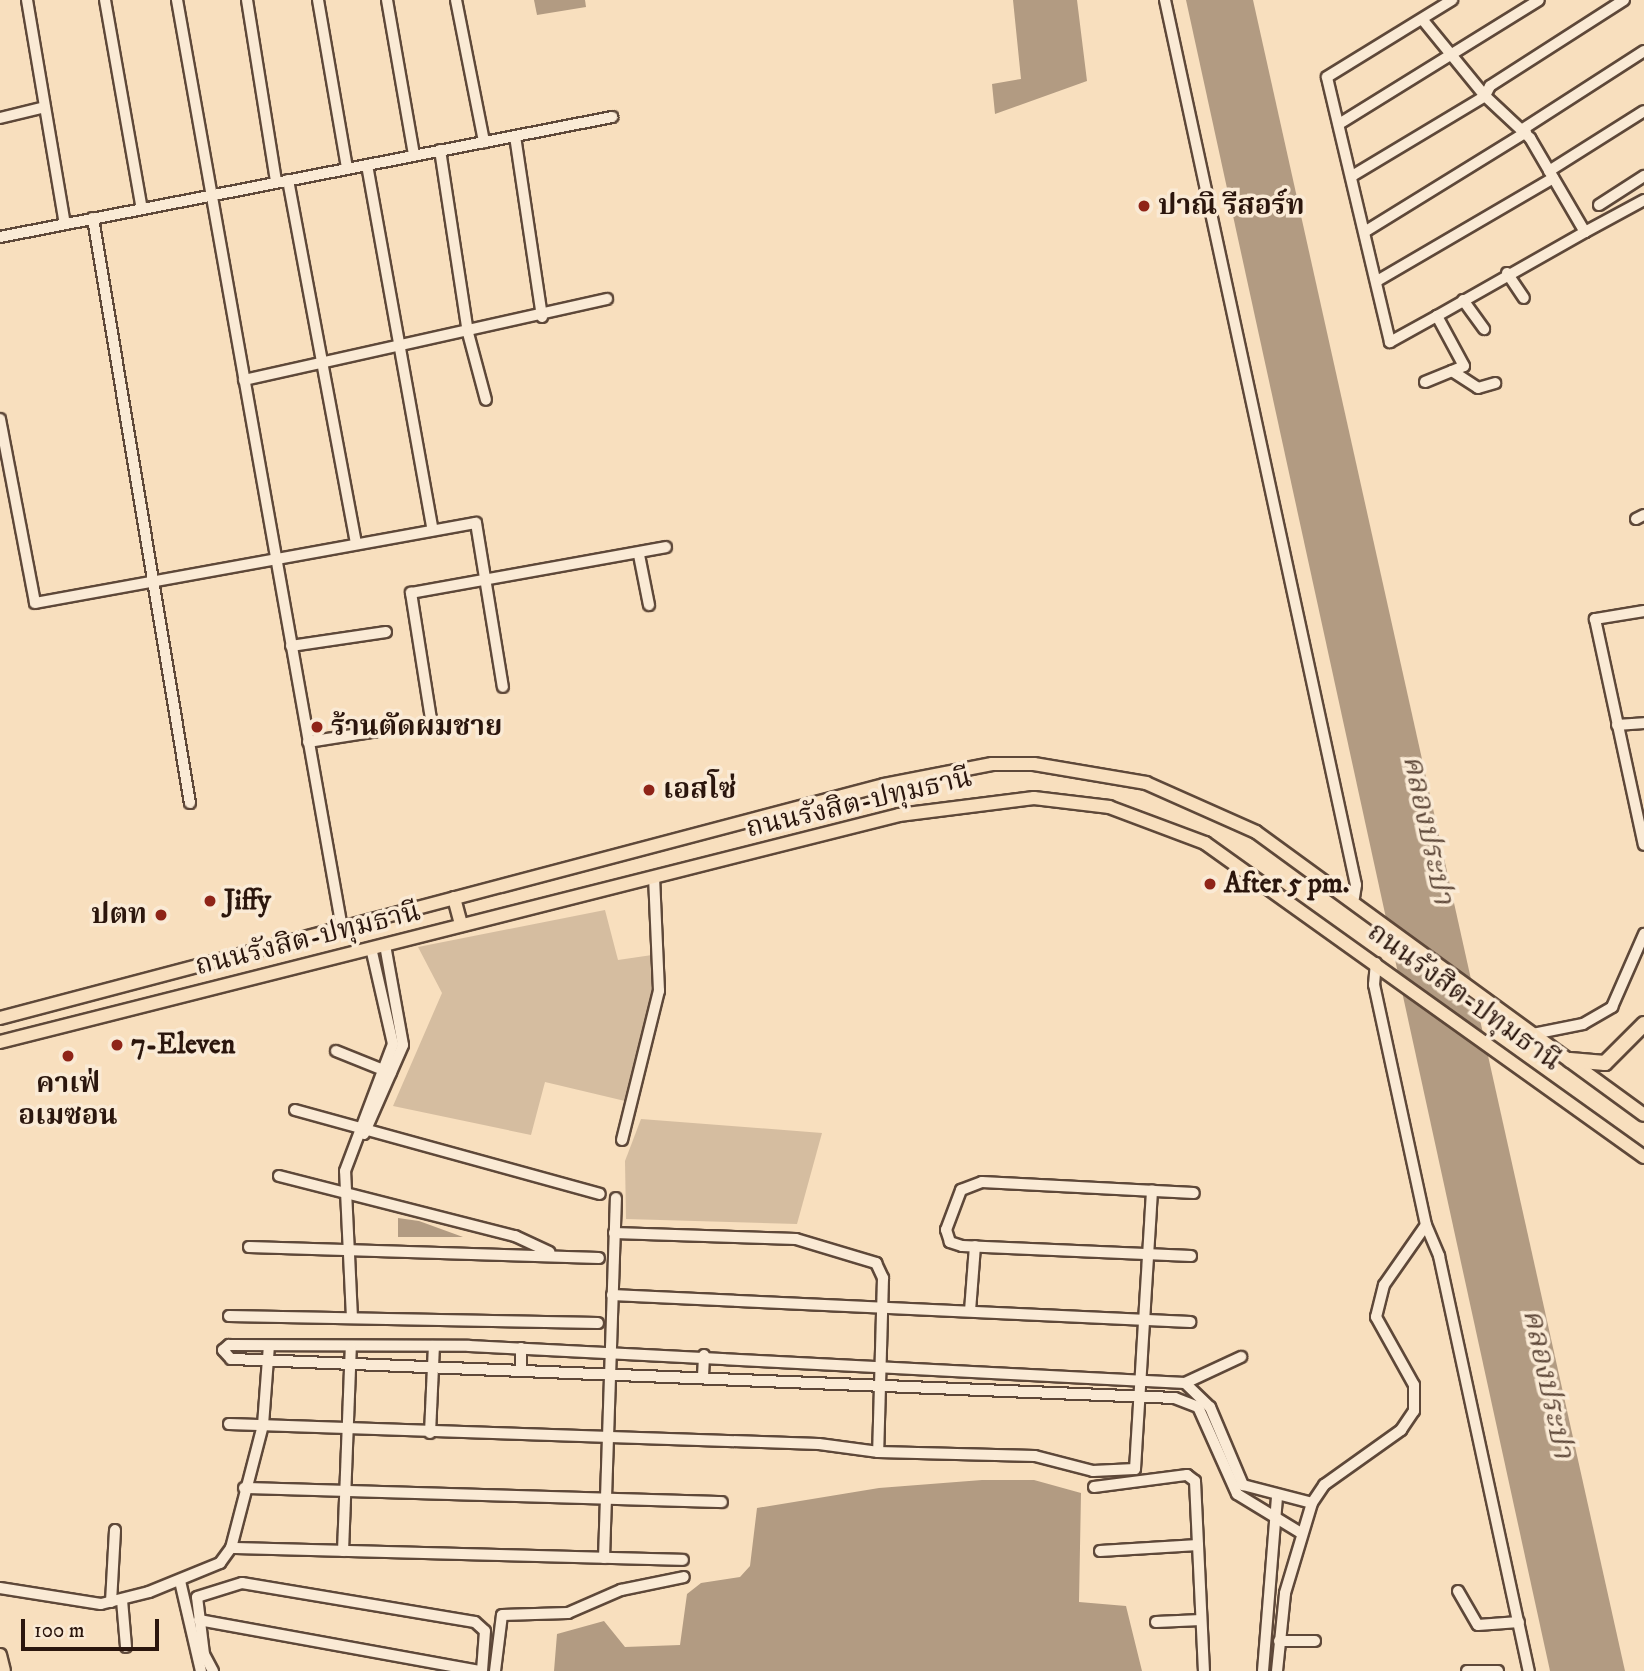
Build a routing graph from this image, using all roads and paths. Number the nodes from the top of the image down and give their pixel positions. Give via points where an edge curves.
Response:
1 (27, 0) edge
2 (105, 0) edge
3 (177, 0) edge
4 (247, 0) edge
5 (318, 0) edge
6 (387, 0) edge
7 (456, 0) edge
8 (1165, 0) edge
9 (1452, 0) edge
10 (1539, 0) edge
11 (1624, 0) edge
12 (1422, 19) junction
13 (1644, 51) edge
14 (1450, 55) junction
15 (1485, 96) junction
16 (46, 107) junction
17 (1644, 111) edge
18 (612, 117) dead end
19 (0, 118) edge
20 (1339, 124) junction
21 (1524, 131) junction
22 (514, 136) junction
23 (484, 142) junction
24 (440, 150) junction
25 (414, 155) junction
26 (367, 164) junction
27 (347, 169) junction
28 (1551, 174) junction
29 (1352, 176) junction
30 (1644, 176) edge
31 (288, 180) junction
32 (276, 182) junction
33 (210, 195) junction
34 (1644, 200) edge
35 (1599, 205) dead end
36 (142, 209) junction
37 (93, 218) junction
38 (65, 224) junction
39 (1366, 231) junction
40 (1585, 232) junction
41 (0, 237) edge
42 (1507, 273) junction
43 (1377, 281) junction
44 (1524, 298) dead end
45 (607, 299) dead end
46 (1463, 300) junction
47 (1437, 316) junction
48 (542, 317) junction
49 (1484, 329) dead end
50 (468, 333) junction
51 (399, 348) junction
52 (321, 364) junction
53 (1452, 370) junction
54 (244, 380) junction
55 (1425, 382) dead end
56 (1495, 383) dead end
57 (486, 400) dead end
58 (0, 419) edge
59 (433, 530) junction
60 (356, 544) junction
61 (666, 547) dead end
62 (639, 555) junction
63 (275, 561) junction
64 (486, 579) junction
65 (151, 583) junction
66 (649, 604) dead end
67 (1644, 611) edge
68 (386, 632) dead end
69 (291, 646) junction
70 (503, 687) dead end
71 (431, 719) dead end
72 (1644, 723) edge
73 (1617, 725) junction
74 (384, 730) dead end
75 (308, 742) junction
76 (190, 803) dead end
77 (1644, 845) edge
78 (654, 877) junction
79 (454, 898) junction
80 (1354, 898) junction
81 (461, 925) junction
82 (342, 928) junction
83 (1644, 934) edge
84 (385, 945) junction
85 (371, 948) junction
86 (1381, 966) junction
87 (0, 1018) edge
88 (1644, 1024) edge
89 (1534, 1034) junction
90 (0, 1042) edge
91 (336, 1051) dead end
92 (1570, 1060) junction
93 (391, 1072) junction
94 (295, 1110) dead end
95 (1644, 1115) edge
96 (364, 1129) junction
97 (622, 1140) dead end
98 (1644, 1157) edge
99 (279, 1176) dead end
100 (1152, 1191) junction
101 (1194, 1193) dead end
102 (600, 1194) dead end
103 (344, 1195) junction
104 (616, 1198) dead end
105 (1426, 1224) junction
106 (614, 1233) junction
107 (975, 1246) junction
108 (249, 1247) dead end
109 (347, 1250) junction
110 (552, 1253) junction
111 (1150, 1253) junction
112 (1191, 1256) dead end
113 (599, 1258) dead end
114 (612, 1295) junction
115 (884, 1307) junction
116 (970, 1311) junction
117 (229, 1316) dead end
118 (352, 1318) junction
119 (1147, 1319) junction
120 (1190, 1322) dead end
121 (598, 1323) dead end
122 (268, 1346) junction
123 (434, 1346) junction
124 (351, 1347) junction
125 (521, 1348) junction
126 (610, 1353) junction
127 (705, 1355) junction
128 (1241, 1357) dead end
129 (269, 1360) junction
130 (350, 1363) junction
131 (882, 1363) junction
132 (434, 1367) junction
133 (521, 1370) junction
134 (610, 1373) junction
135 (703, 1376) junction
136 (1145, 1378) junction
137 (881, 1382) junction
138 (1185, 1382) junction
139 (1144, 1397) junction
140 (229, 1424) dead end
141 (263, 1425) junction
142 (348, 1431) junction
143 (430, 1433) junction
144 (609, 1438) junction
145 (878, 1452) junction
146 (1094, 1487) dead end
147 (244, 1488) junction
148 (345, 1490) junction
149 (608, 1497) junction
150 (1278, 1498) junction
151 (722, 1502) dead end
152 (1312, 1503) junction
153 (1276, 1522) junction
154 (115, 1530) dead end
155 (1301, 1533) junction
156 (1198, 1545) junction
157 (232, 1548) junction
158 (343, 1551) junction
159 (1100, 1551) dead end
160 (604, 1558) junction
161 (683, 1560) dead end
162 (684, 1577) dead end
163 (180, 1581) junction
164 (0, 1588) edge
165 (1458, 1591) dead end
166 (117, 1601) junction
167 (199, 1620) junction
168 (1201, 1620) junction
169 (1156, 1622) dead end
170 (1519, 1622) junction
171 (1279, 1641) junction
172 (1315, 1641) dead end
173 (126, 1647) dead end
174 (0, 1655) edge
175 (4, 1671) edge
176 (201, 1671) edge
177 (213, 1671) edge
178 (480, 1671) edge
179 (495, 1671) edge
180 (1204, 1671) edge
181 (1264, 1671) edge
182 (1277, 1671) edge
183 (1467, 1671) edge
184 (1498, 1671) edge
185 (1530, 1671) edge

1 - 16 street
2 - 36 street
3 - 33 street
4 - 32 street
5 - 27 street
6 - 25 street
7 - 23 street
8 - 80 street via 1353,872
9 - 12 street
10 - 14 street
11 - 15 street via 1490,86
12 - 14 street
12 - 20 street via 1328,77
13 - 21 street
14 - 15 street
14 - 20 street
15 - 21 street
15 - 29 street
16 - 19 street
16 - 38 street
17 - 28 street
18 - 22 street
20 - 29 street
21 - 28 street
21 - 39 street
22 - 23 street
22 - 48 street
23 - 24 street
24 - 25 street
24 - 50 street
25 - 26 street
26 - 27 street
26 - 51 street
27 - 31 street
28 - 40 street
28 - 43 street
29 - 39 street
30 - 35 street
31 - 32 street
31 - 52 street
32 - 33 street
33 - 36 street
33 - 54 street
34 - 40 street
36 - 37 street
37 - 38 street
37 - 65 street
38 - 41 street
39 - 43 street
40 - 42 street
42 - 44 street
42 - 46 street
43 - 47 street via 1390,342
45 - 48 street
46 - 47 street
46 - 49 street
47 - 53 street via 1464,366
48 - 50 street
50 - 51 street
50 - 57 street
51 - 52 street
51 - 59 street
52 - 54 street
52 - 60 street
53 - 55 street
53 - 56 street via 1478,388
54 - 63 street
58 - 65 street via 35,603
59 - 60 street
59 - 64 street via 476,523
60 - 63 street
61 - 62 street
62 - 64 street
62 - 66 street
63 - 65 street
63 - 69 street
64 - 70 street
64 - 71 street via 411,593
65 - 76 street
67 - 73 street via 1595,619
68 - 69 street
69 - 75 street
72 - 73 street
73 - 77 street
74 - 75 street
75 - 82 street
78 - 81 main road, ถนนรังสิต-ปทุมธานี
78 - 86 main road, ถนนรังสิต-ปทุมธานี via 962,803 1013,797 1084,802 1141,816 1205,843
78 - 97 street via 659,991
79 - 80 main road, ถนนรังสิต-ปทุมธานี via 931,774 1013,763 1076,768 1179,794 1256,832
79 - 81 main road
79 - 82 main road, ถนนรังสิต-ปทุมธานี
80 - 89 main road, ถนนรังสิต-ปทุมธานี
81 - 84 main road, ถนนรังสิต-ปทุมธานี
82 - 87 main road, ถนนรังสิต-ปทุมธานี
83 - 89 street via 1612,1007 1583,1024
84 - 85 main road, ถนนรังสิต-ปทุมธานี
84 - 93 street via 403,1024
85 - 90 main road, ถนนรังสิต-ปทุมธานี
85 - 93 street via 392,1028
86 - 98 main road, ถนนรังสิต-ปทุมธานี
86 - 105 street via 1374,985
88 - 92 highway via 1605,1063
89 - 92 main road, ถนนรังสิต-ปทุมธานี
91 - 93 street
92 - 95 main road, ถนนรังสิต-ปทุมธานี
93 - 96 street
94 - 96 street
96 - 102 street
96 - 103 street via 355,1141
99 - 103 street
100 - 101 street
100 - 107 street via 970,1185 956,1201 946,1230 950,1242
100 - 111 street
103 - 109 street
103 - 110 street via 515,1236
104 - 106 street
105 - 152 street via 1384,1285 1376,1317 1414,1385 1414,1411 1401,1430 1324,1485
105 - 170 street via 1438,1256
106 - 114 street
106 - 115 street via 796,1239 840,1248 880,1266
107 - 111 street
107 - 116 street
108 - 109 street
109 - 110 street
109 - 118 street
110 - 113 street
111 - 112 street
111 - 119 street
114 - 115 street
114 - 126 street
115 - 116 street
115 - 131 street
116 - 119 street
117 - 118 street
118 - 121 street
119 - 120 street
119 - 136 street
122 - 124 street
122 - 129 street
122 - 129 street via 223,1350 231,1359
123 - 124 street
123 - 125 street
123 - 132 street
124 - 130 street
125 - 126 street
125 - 133 street
126 - 127 street
126 - 134 street
127 - 131 street
127 - 135 street
128 - 138 street
129 - 130 street
129 - 141 street
130 - 132 street
130 - 142 street
131 - 136 street
131 - 137 street
132 - 133 street
132 - 143 street
133 - 134 street
134 - 135 street
134 - 144 street
135 - 137 street
136 - 138 street
136 - 139 street
137 - 139 street
137 - 145 street
138 - 150 street via 1210,1408 1242,1485
139 - 145 street via 1140,1458 1128,1470 1085,1471 1035,1456
139 - 153 street via 1175,1398 1198,1408 1237,1494
140 - 141 street
141 - 142 street
141 - 147 street
142 - 143 street
142 - 148 street
143 - 144 street
144 - 145 street via 819,1444
144 - 149 street
146 - 156 street via 1192,1477
147 - 148 street
147 - 157 street
148 - 149 street
148 - 158 street
149 - 151 street
149 - 160 street
150 - 152 street
150 - 153 street
152 - 155 street
153 - 155 street
153 - 181 street
154 - 166 street
155 - 171 street
156 - 159 street
156 - 168 street
157 - 158 street
157 - 163 street via 220,1563
158 - 160 street
160 - 161 street
162 - 179 street via 621,1590 579,1611 502,1615
163 - 166 street
163 - 176 street
164 - 166 street
165 - 170 street via 1478,1625
166 - 173 street
167 - 177 street
167 - 178 street
167 - 178 street via 196,1603 202,1592 242,1583 475,1622 485,1631
168 - 169 street
168 - 180 street
170 - 185 street
171 - 172 street
171 - 182 street
174 - 175 main road
183 - 184 street

